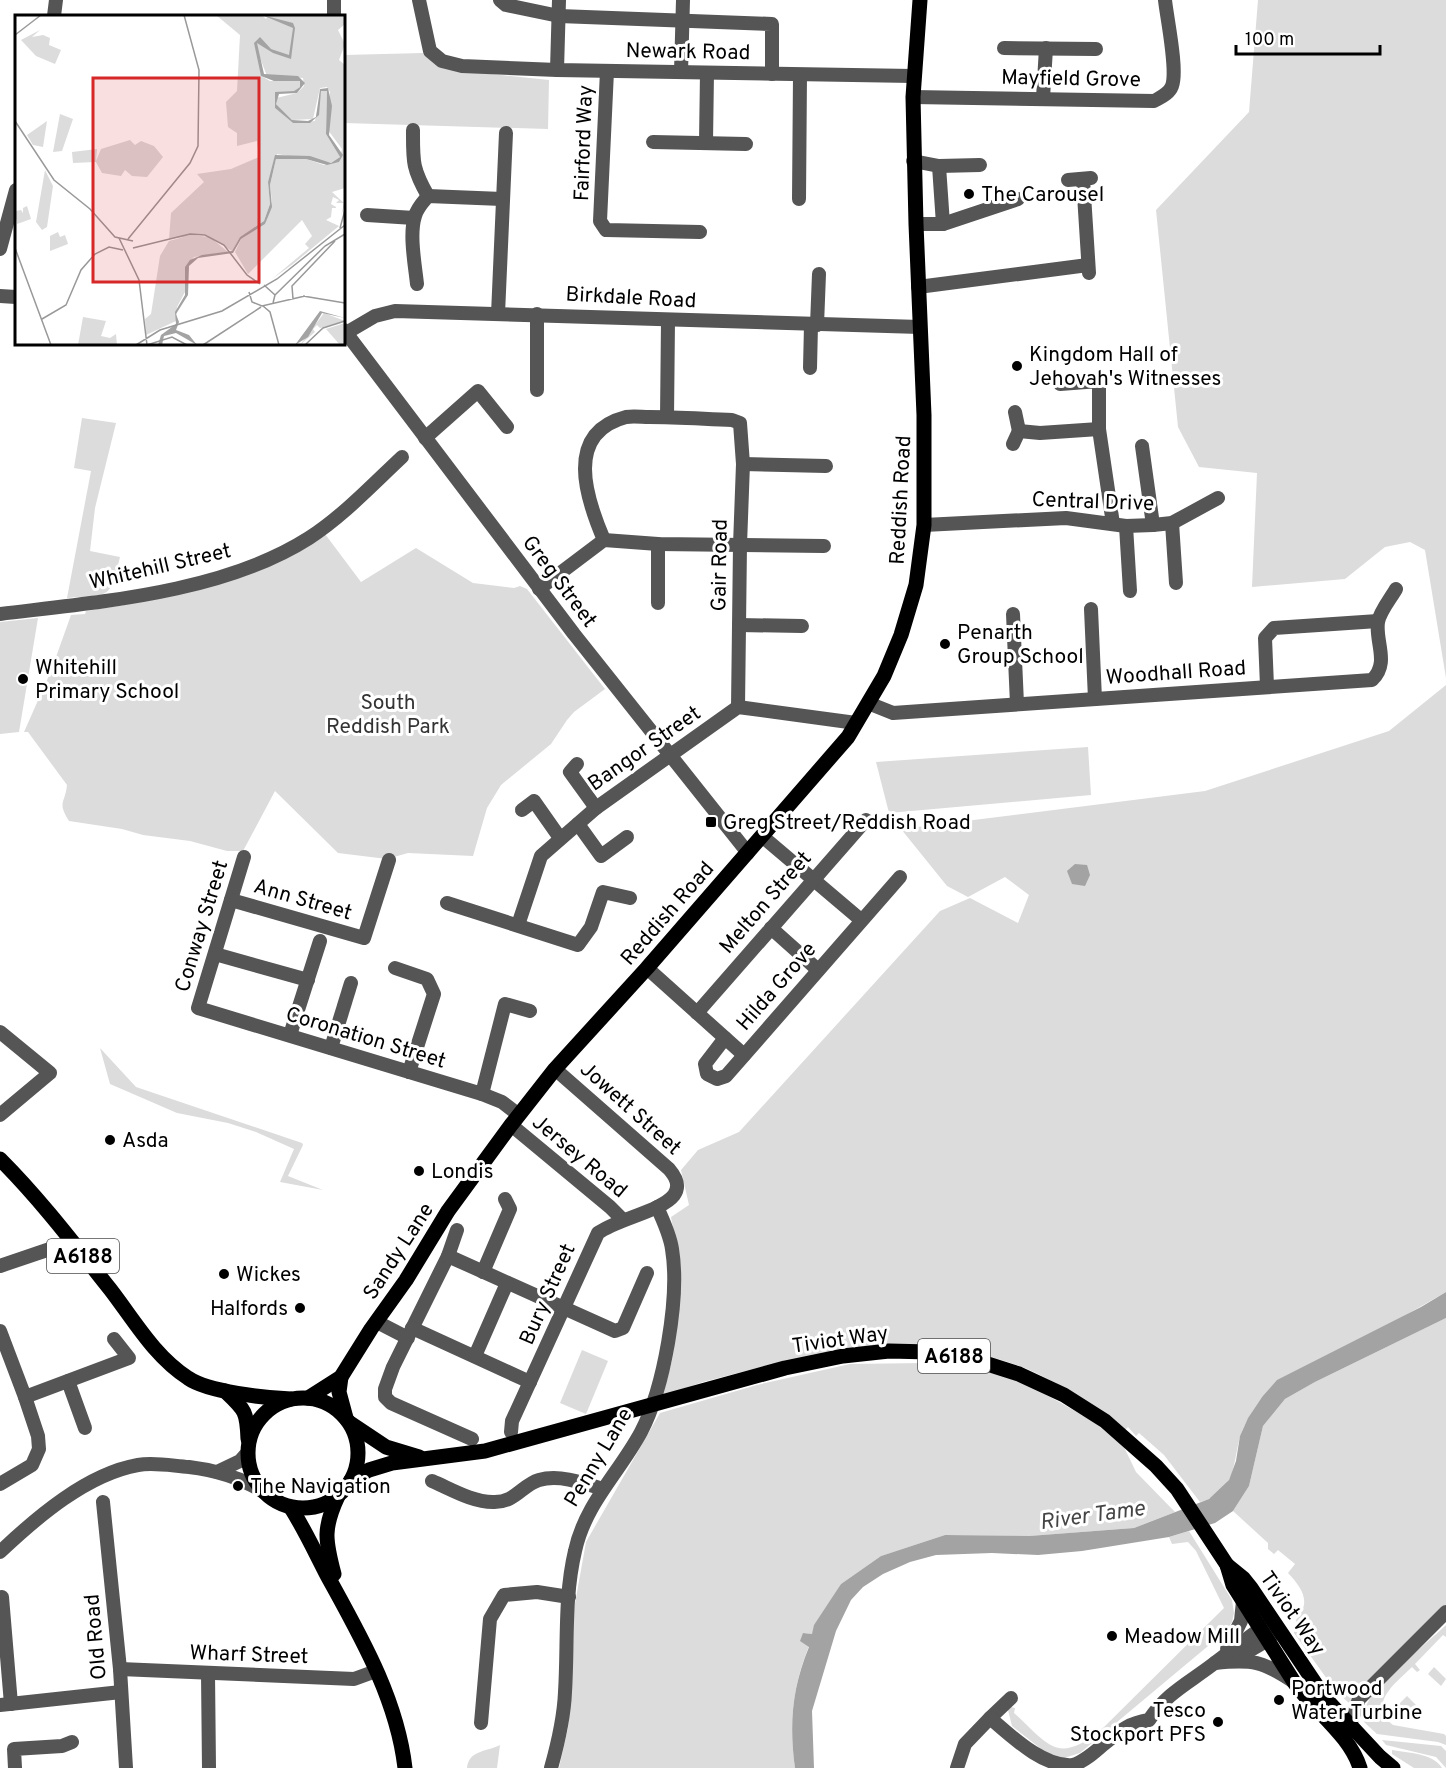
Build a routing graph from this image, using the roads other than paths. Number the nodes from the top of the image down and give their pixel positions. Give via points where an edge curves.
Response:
1 (56, 0) edge
2 (419, 0) edge
3 (500, 0) edge
4 (560, 0) edge
5 (683, 0) edge
6 (920, 0) edge
7 (1165, 0) edge
8 (54, 15) edge
9 (559, 16) junction
10 (683, 20) junction
11 (1004, 48) dead end
12 (1046, 48) junction
13 (1096, 48) dead end
14 (557, 70) junction
15 (607, 71) junction
16 (681, 72) junction
17 (707, 73) junction
18 (772, 74) junction
19 (800, 75) junction
20 (913, 76) junction
21 (913, 97) junction
22 (1043, 98) junction
23 (413, 130) dead end
24 (506, 133) dead end
25 (653, 142) dead end
26 (706, 142) junction
27 (746, 144) dead end
28 (913, 162) junction
29 (980, 165) dead end
30 (939, 166) junction
31 (1068, 180) dead end
32 (15, 192) edge
33 (428, 196) junction
34 (502, 199) junction
35 (799, 199) dead end
36 (1018, 199) dead end
37 (367, 215) dead end
38 (4, 216) edge
39 (414, 218) junction
40 (916, 224) junction
41 (943, 224) junction
42 (700, 232) dead end
43 (0, 249) edge
44 (819, 274) dead end
45 (417, 284) dead end
46 (918, 287) junction
47 (0, 296) edge
48 (15, 297) edge
49 (498, 314) junction
50 (537, 314) junction
51 (668, 321) junction
52 (814, 325) junction
53 (920, 327) junction
54 (345, 331) edge
55 (810, 368) dead end
56 (1060, 384) dead end
57 (537, 390) dead end
58 (1015, 412) dead end
59 (667, 417) junction
60 (507, 427) dead end
61 (1099, 429) junction
62 (1019, 431) junction
63 (425, 438) junction
64 (1013, 444) dead end
65 (1142, 446) dead end
66 (402, 458) dead end
67 (743, 464) junction
68 (826, 466) dead end
69 (1218, 498) dead end
70 (1172, 523) junction
71 (924, 525) junction
72 (1120, 525) junction
73 (1153, 525) junction
74 (604, 540) junction
75 (658, 544) junction
76 (740, 545) junction
77 (824, 546) dead end
78 (1176, 583) dead end
79 (539, 589) junction
80 (1396, 589) dead end
81 (1130, 591) dead end
82 (658, 603) dead end
83 (1091, 609) dead end
84 (0, 614) edge
85 (1013, 614) dead end
86 (1378, 621) junction
87 (739, 625) junction
88 (802, 626) dead end
89 (1267, 686) junction
90 (1095, 699) junction
91 (868, 703) junction
92 (1017, 704) junction
93 (738, 707) junction
94 (856, 723) junction
95 (670, 756) junction
96 (577, 764) dead end
97 (596, 808) junction
98 (522, 810) dead end
99 (866, 820) dead end
100 (578, 824) junction
101 (762, 836) junction
102 (627, 837) dead end
103 (560, 838) junction
104 (748, 853) junction
105 (244, 857) dead end
106 (389, 860) dead end
107 (900, 877) dead end
108 (813, 880) junction
109 (630, 898) dead end
110 (231, 900) junction
111 (447, 903) dead end
112 (861, 920) junction
113 (518, 926) junction
114 (771, 928) junction
115 (320, 941) dead end
116 (215, 954) junction
117 (395, 968) dead end
118 (647, 968) junction
119 (818, 970) junction
120 (308, 980) junction
121 (351, 983) dead end
122 (198, 1008) joint
123 (530, 1011) dead end
124 (697, 1013) junction
125 (0, 1032) edge
126 (290, 1035) junction
127 (725, 1038) junction
128 (331, 1048) junction
129 (744, 1055) junction
130 (555, 1069) junction
131 (409, 1072) junction
132 (482, 1094) junction
133 (0, 1115) edge
134 (515, 1120) junction
135 (0, 1159) edge
136 (506, 1199) dead end
137 (657, 1207) junction
138 (622, 1220) junction
139 (457, 1230) dead end
140 (50, 1249) dead end
141 (448, 1256) junction
142 (0, 1266) edge
143 (483, 1272) junction
144 (647, 1274) dead end
145 (507, 1283) junction
146 (564, 1308) junction
147 (377, 1322) junction
148 (0, 1331) edge
149 (410, 1333) junction
150 (114, 1339) dead end
151 (475, 1356) junction
152 (341, 1377) junction
153 (68, 1381) junction
154 (530, 1382) junction
155 (225, 1391) junction
156 (25, 1398) junction
157 (308, 1398) junction
158 (291, 1399) junction
159 (347, 1420) junction
160 (86, 1428) dead end
161 (511, 1432) dead end
162 (472, 1439) dead end
163 (248, 1447) junction
164 (424, 1459) junction
165 (217, 1472) junction
166 (351, 1480) junction
167 (432, 1480) dead end
168 (0, 1484) edge
169 (603, 1489) junction
170 (262, 1491) junction
171 (338, 1496) junction
172 (103, 1502) dead end
173 (291, 1508) junction
174 (0, 1552) edge
175 (1227, 1565) junction
176 (2, 1597) dead end
177 (340, 1597) junction
178 (569, 1597) junction
179 (1243, 1601) junction
180 (1446, 1611) edge
181 (1270, 1629) junction
182 (3, 1641) edge
183 (1223, 1660) junction
184 (120, 1669) junction
185 (376, 1671) junction
186 (208, 1674) junction
187 (1294, 1682) junction
188 (121, 1692) junction
189 (1011, 1698) dead end
190 (5, 1705) edge
191 (990, 1718) junction
192 (481, 1723) dead end
193 (1350, 1725) junction
194 (72, 1742) dead end
195 (15, 1768) edge
196 (126, 1768) edge
197 (208, 1768) edge
198 (405, 1768) edge
199 (551, 1768) edge
200 (957, 1768) edge
201 (1360, 1768) edge
202 (1393, 1768) edge

1 - 8 street
2 - 14 street, Newark Road via 430,51 442,62
3 - 9 street via 506,5
4 - 9 street
5 - 10 street
6 - 20 main road, Reddish Road
7 - 22 street, Mayfield Grove via 1173,71 1172,86 1166,95 1140,102
9 - 10 street
9 - 14 street
10 - 16 street
10 - 18 street via 772,24
11 - 12 street
12 - 13 street
12 - 22 street
14 - 15 street, Newark Road
15 - 16 street, Newark Road
15 - 42 street, Fairford Way via 600,221 606,230
16 - 17 street, Newark Road
17 - 18 street, Newark Road
17 - 26 street
18 - 19 street, Newark Road
19 - 20 street, Newark Road
19 - 35 street
20 - 21 main road, Reddish Road
21 - 22 street, Mayfield Grove
21 - 28 main road, Reddish Road
23 - 33 street via 413,165
24 - 34 street
25 - 26 street
26 - 27 street
28 - 30 street
28 - 40 main road, Reddish Road
29 - 30 street
30 - 41 street
31 - 46 street via 1087,179 1088,269
32 - 38 street
33 - 34 street
33 - 39 street
34 - 49 street
36 - 41 street
37 - 39 street
38 - 43 street
39 - 45 street
40 - 41 street
40 - 46 main road, Reddish Road
44 - 52 street
46 - 53 main road, Reddish Road
47 - 48 street
49 - 50 street, Birkdale Road
49 - 54 street, Birkdale Road via 395,311
50 - 51 street, Birkdale Road
50 - 57 street
51 - 52 street, Birkdale Road
51 - 59 street
52 - 53 street, Birkdale Road
52 - 55 street
53 - 71 main road, Reddish Road
54 - 63 street, Greg Street
56 - 61 street via 1099,381
58 - 62 street
59 - 67 street, Gair Road via 740,423
59 - 74 street via 627,417 592,437 585,455 585,476
60 - 63 street via 478,391
61 - 62 street
61 - 72 street
62 - 64 street
63 - 79 street, Greg Street
65 - 73 street
66 - 84 street, Whitehill Street via 309,538 223,576 81,606
67 - 68 street
67 - 76 street, Gair Road
69 - 70 street, Central Drive
70 - 73 street, Central Drive
70 - 78 street
71 - 72 street, Central Drive via 1066,518
71 - 91 main road, Reddish Road via 916,585 901,635
72 - 73 street, Central Drive
72 - 81 street
74 - 75 street
74 - 79 street
75 - 76 street
75 - 82 street
76 - 77 street
76 - 87 street, Gair Road
79 - 95 street, Greg Street
80 - 86 street
83 - 90 street
85 - 92 street
86 - 89 street via 1274,628 1265,638
86 - 89 street, Woodhall Road via 1381,664 1379,674 1372,680
87 - 88 street
87 - 93 street, Gair Road
89 - 90 street, Woodhall Road
90 - 92 street, Woodhall Road
91 - 92 street, Woodhall Road via 893,713
91 - 94 main road, Reddish Road
93 - 94 street
93 - 95 street, Bangor Street
94 - 101 main road, Reddish Road
95 - 97 street, Bangor Street
95 - 104 street, Greg Street
96 - 97 street via 570,772
97 - 100 street, Bangor Street
98 - 103 street via 534,801
99 - 108 street, Melton Street
100 - 102 street via 601,856
100 - 103 street, Bangor Street
101 - 104 main road, Reddish Road
101 - 108 street
103 - 113 street, Bangor Street via 541,856
104 - 118 main road, Reddish Road
105 - 110 street, Conway Street
106 - 110 street, Ann Street via 364,938
107 - 112 street, Hilda Grove
108 - 112 street
108 - 114 street, Melton Street
109 - 113 street via 603,892 591,927 578,945
110 - 116 street, Conway Street
111 - 113 street
112 - 119 street, Hilda Grove
114 - 119 street
114 - 124 street, Melton Street
115 - 120 street
116 - 120 street
116 - 122 street, Conway Street
117 - 131 street via 427,979 434,994
118 - 124 street
118 - 130 main road, Reddish Road
119 - 129 street, Hilda Grove
120 - 126 street
121 - 128 street
122 - 126 street, Coronation Street
123 - 132 street via 506,1004
124 - 127 street
125 - 133 street via 50,1073
126 - 128 street, Coronation Street
127 - 129 street
127 - 129 street, Hilda Grove via 705,1064 707,1074 726,1076
128 - 131 street, Coronation Street
130 - 134 main road, Reddish Road
130 - 137 street, Jowett Street via 676,1178 674,1196
131 - 132 street, Coronation Street
132 - 134 street, Coronation Street via 502,1102
134 - 138 street, Jersey Road
134 - 147 main road, Sandy Lane via 448,1212
135 - 155 main road, A6188 via 51,1216 161,1357 191,1380
136 - 143 street via 510,1209
137 - 138 street, Bury Street
137 - 169 street, Penny Lane via 669,1235 673,1267 671,1314 660,1384 640,1432
138 - 146 street, Bury Street via 598,1233
139 - 141 street, Sandy Lane
140 - 142 street
141 - 143 street
141 - 149 street, Sandy Lane
143 - 145 street
144 - 146 street via 623,1328 615,1331
145 - 146 street
145 - 151 street
146 - 154 street, Bury Street
147 - 149 street, Sandy Lane
147 - 152 main road, Sandy Lane
148 - 156 street
149 - 151 street
149 - 162 street, Sandy Lane via 385,1397
150 - 153 street via 132,1362
151 - 154 street
152 - 157 main road, Sandy Lane
152 - 159 main road via 341,1403
153 - 156 street
153 - 160 street
154 - 161 street, Bury Street
155 - 158 main road, A6188
155 - 163 main road via 243,1409
156 - 168 street via 39,1449 32,1465
157 - 158 main road
157 - 159 main road via 323,1402
158 - 163 main road via 264,1413 254,1426
159 - 164 main road, Tiviot Way / A6188 via 386,1447
159 - 166 main road via 358,1450
163 - 165 street via 240,1461
163 - 170 main road via 248,1466
164 - 166 main road, Tiviot Way / A6188 via 392,1463
164 - 175 main road, Tiviot Way / A6188 via 485,1451 785,1368 843,1356 930,1352 975,1360 1019,1374 1064,1395 1105,1421 1177,1489
165 - 170 street via 244,1480
165 - 174 street via 140,1465 109,1473 76,1491
166 - 171 main road
167 - 169 street via 476,1500 496,1502 514,1497 537,1480 551,1478
169 - 178 street, Penny Lane via 581,1528
170 - 173 main road
171 - 173 main road via 324,1505
171 - 177 main road via 326,1534
172 - 184 street, Old Road
173 - 177 main road
175 - 179 main road, Tiviot Way / A6188
175 - 181 main road, Tiviot Way / A6188 via 1244,1578
176 - 182 street
177 - 185 main road
178 - 192 street via 537,1592 504,1594 490,1619
178 - 199 street, Penny Lane via 561,1736
179 - 181 main road, Tiviot Way / A6188
179 - 183 street via 1241,1621
180 - 193 street via 1359,1699
181 - 183 street
181 - 187 main road, Tiviot Way / A6188
181 - 193 main road, Tiviot Way / A6188
182 - 190 street
183 - 187 street via 1267,1665
183 - 191 street via 1164,1700 1149,1720 1130,1724 1075,1764 1056,1766 1045,1762
184 - 186 street, Wharf Street
184 - 188 street, Old Road
185 - 186 street, Wharf Street via 354,1679
185 - 198 main road via 393,1715
186 - 197 street
187 - 201 main road, Tiviot Way / A6188 via 1352,1750
188 - 190 street
188 - 196 street, Old Road
189 - 191 street
191 - 200 street via 965,1744
193 - 202 main road, Tiviot Way / A6188
194 - 195 street via 14,1749

